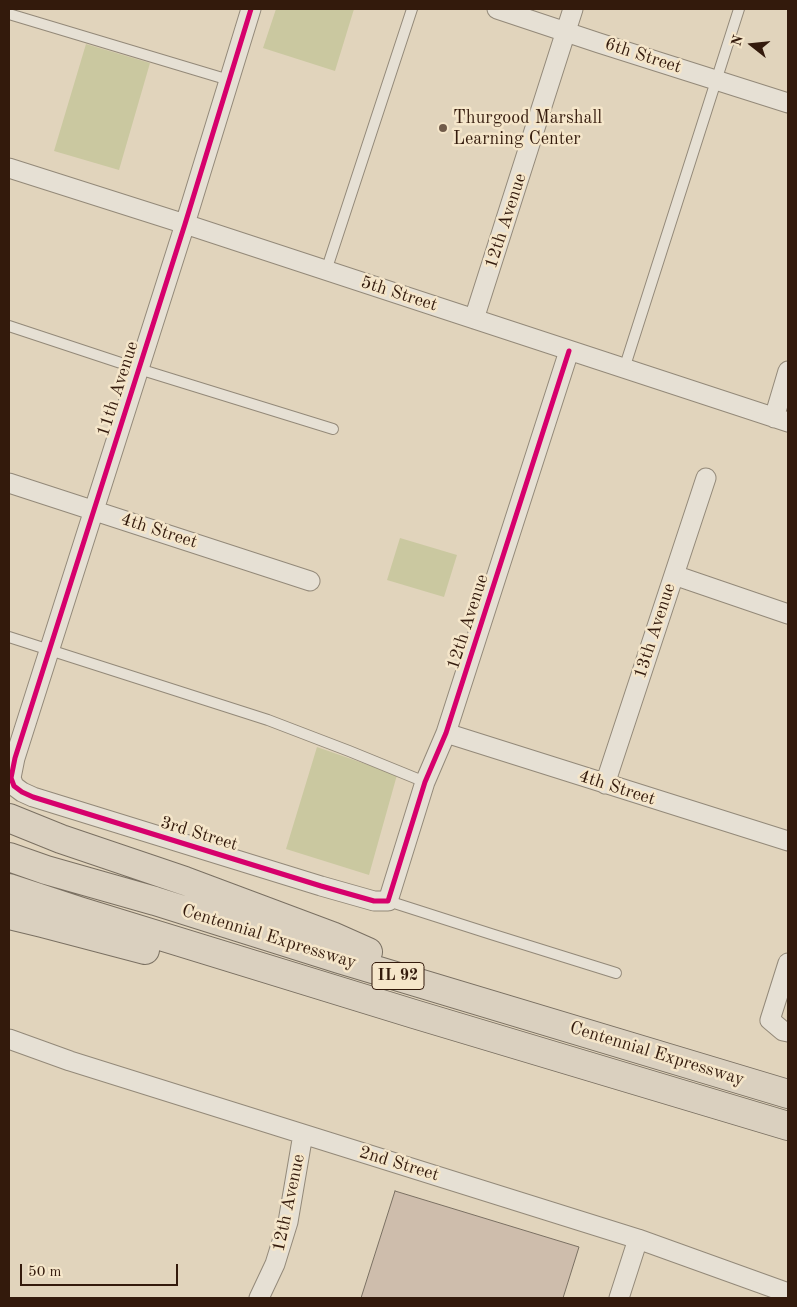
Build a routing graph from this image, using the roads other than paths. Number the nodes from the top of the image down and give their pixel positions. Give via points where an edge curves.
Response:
1 (251, 9) edge
2 (412, 9) edge
3 (497, 9) edge
4 (573, 9) edge
5 (739, 9) edge
6 (9, 14) edge
7 (566, 31) junction
8 (229, 80) junction
9 (716, 80) junction
10 (788, 103) edge
11 (9, 168) edge
12 (186, 224) junction
13 (326, 271) junction
14 (474, 319) junction
15 (9, 326) edge
16 (569, 351) junction
17 (139, 369) junction
18 (624, 369) junction
19 (788, 371) edge
20 (781, 420) edge
21 (333, 429) dead end
22 (706, 478) dead end
23 (9, 483) edge
24 (94, 510) junction
25 (674, 575) junction
26 (310, 581) dead end
27 (788, 614) edge
28 (9, 637) edge
29 (50, 650) junction
30 (446, 733) junction
31 (11, 778) joint
32 (425, 782) junction
33 (605, 784) junction
34 (9, 818) edge
35 (788, 842) edge
36 (9, 857) edge
37 (9, 888) edge
38 (388, 901) junction
39 (9, 915) edge
40 (788, 962) edge
41 (616, 973) dead end
42 (299, 978) junction
43 (487, 1003) junction
44 (788, 1032) edge
45 (9, 1039) edge
46 (788, 1094) edge
47 (788, 1126) edge
48 (303, 1134) junction
49 (638, 1240) junction
50 (788, 1293) edge
51 (259, 1298) edge
52 (619, 1298) edge

1 - 8 street, 11th Avenue
2 - 13 lane
3 - 7 street, 6th Street
4 - 7 street, 12th Avenue
5 - 9 lane
6 - 8 lane
7 - 9 street, 6th Street
7 - 14 street, 12th Avenue
8 - 12 street, 11th Avenue
9 - 10 street, 6th Street
9 - 18 lane
11 - 12 street, 5th Street
12 - 13 street, 5th Street
12 - 17 street, 11th Avenue
13 - 14 street, 5th Street
14 - 16 street, 5th Street
15 - 17 lane
16 - 18 street, 5th Street
16 - 30 street, 12th Avenue
17 - 21 lane
17 - 24 street, 11th Avenue
18 - 20 street, 5th Street
19 - 20 street
22 - 25 street, 13th Avenue
23 - 24 street, 4th Street
24 - 26 street, 4th Street
24 - 29 street, 11th Avenue
25 - 27 street
25 - 33 street, 13th Avenue
28 - 29 lane
29 - 31 street, 11th Avenue
29 - 32 lane via 268,720
30 - 32 street, 12th Avenue
30 - 33 street, 4th Street
31 - 38 street, 3rd Street via 14,786 33,797 321,886 374,901
32 - 38 street, 12th Avenue
33 - 35 street, 4th Street
34 - 43 highway via 332,936
36 - 43 highway, Centennial Expressway / IL 92
37 - 42 highway, Centennial Expressway / IL 92
38 - 41 lane
39 - 42 highway via 147,951
40 - 44 street via 770,1020
42 - 47 highway, Centennial Expressway / IL 92
43 - 46 highway, Centennial Expressway / IL 92
45 - 48 street, 2nd Street
48 - 49 street, 2nd Street
48 - 51 street, 12th Avenue via 288,1222 275,1264
49 - 50 street, 2nd Street
49 - 52 street

